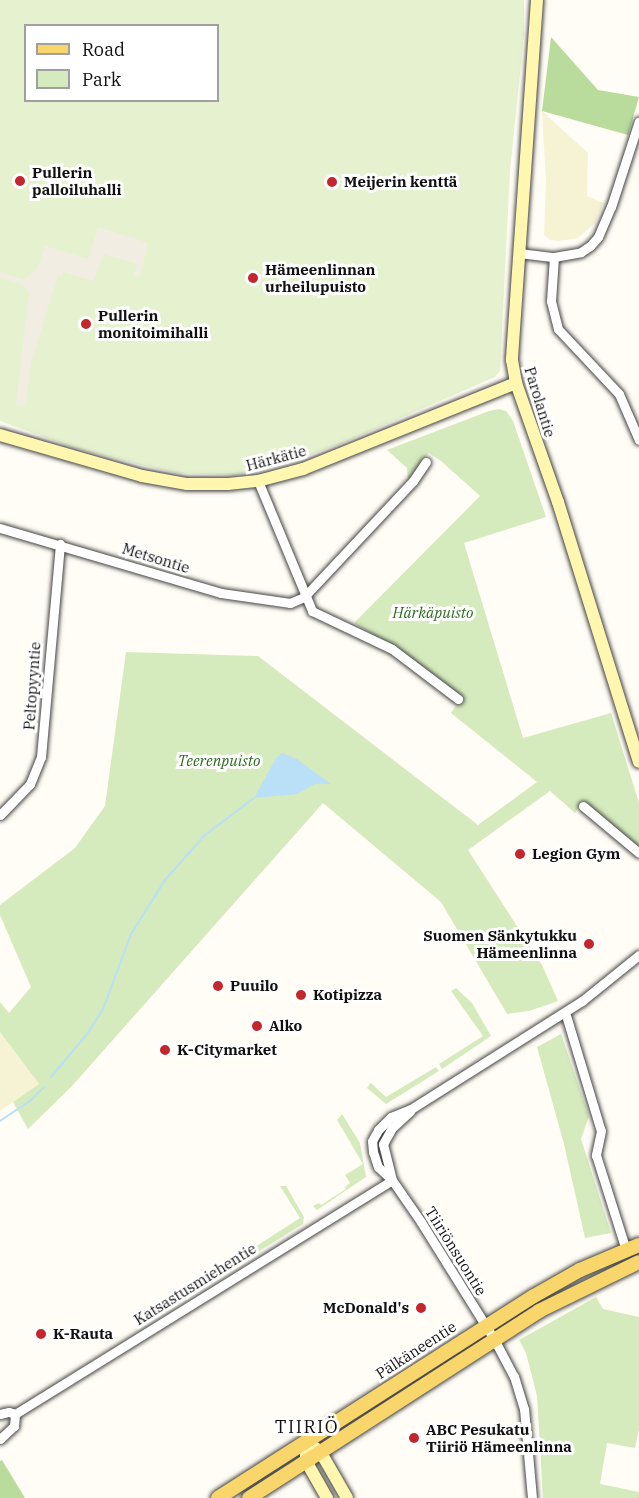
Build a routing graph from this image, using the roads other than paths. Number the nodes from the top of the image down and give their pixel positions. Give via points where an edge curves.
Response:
1 (537, 0) edge
2 (639, 121) edge
3 (519, 253) junction
4 (554, 257) junction
5 (516, 383) junction
6 (0, 435) edge
7 (639, 440) edge
8 (426, 462) dead end
9 (258, 481) junction
10 (0, 528) edge
11 (60, 544) junction
12 (304, 597) junction
13 (458, 699) dead end
14 (639, 762) edge
15 (583, 806) dead end
16 (0, 815) edge
17 (639, 853) edge
18 (639, 955) edge
19 (565, 1012) junction
20 (392, 1180) junction
21 (639, 1245) edge
22 (626, 1250) junction
23 (639, 1262) edge
24 (485, 1325) junction
25 (494, 1339) junction
26 (0, 1414) edge
27 (15, 1414) junction
28 (0, 1439) edge
29 (306, 1441) junction
30 (320, 1451) junction
31 (306, 1461) junction
32 (218, 1498) edge
33 (249, 1498) edge
34 (327, 1498) edge
35 (346, 1498) edge
36 (532, 1498) edge

1 - 3 main road, Parolantie
2 - 4 street via 598,237 581,252
3 - 4 street
3 - 5 main road, Parolantie via 512,360
4 - 7 street via 550,301 558,329 619,394
5 - 9 main road, Härkätie via 303,469
5 - 14 main road, Parolantie via 558,502
6 - 9 main road, Härkätie via 142,476 176,482
8 - 12 street
9 - 12 street
10 - 11 street, Metsontie
11 - 12 street, Metsontie via 221,593 290,603
11 - 16 street, Peltopyyntie via 41,757 30,784
12 - 13 street via 312,611 392,649
15 - 17 street
18 - 19 street
19 - 20 street via 411,1109 383,1144
19 - 22 street via 601,1131 596,1155
20 - 24 street, Tiiriönsuontie
20 - 27 street, Katsastusmiehentie
21 - 22 main road, Pälkäneentie
22 - 24 main road, Pälkäneentie via 549,1287
23 - 25 main road via 564,1297
24 - 25 street, Tiiriönsuontie
24 - 29 main road, Pälkäneentie
25 - 30 main road
25 - 36 street, Tiiriönsuontie via 514,1377 524,1409
26 - 27 street
27 - 28 street, Katsastusmiehentie via 14,1426
29 - 30 main road
29 - 31 main road
29 - 32 main road, Pälkäneentie
30 - 31 main road
30 - 35 main road
31 - 33 main road
31 - 34 main road

